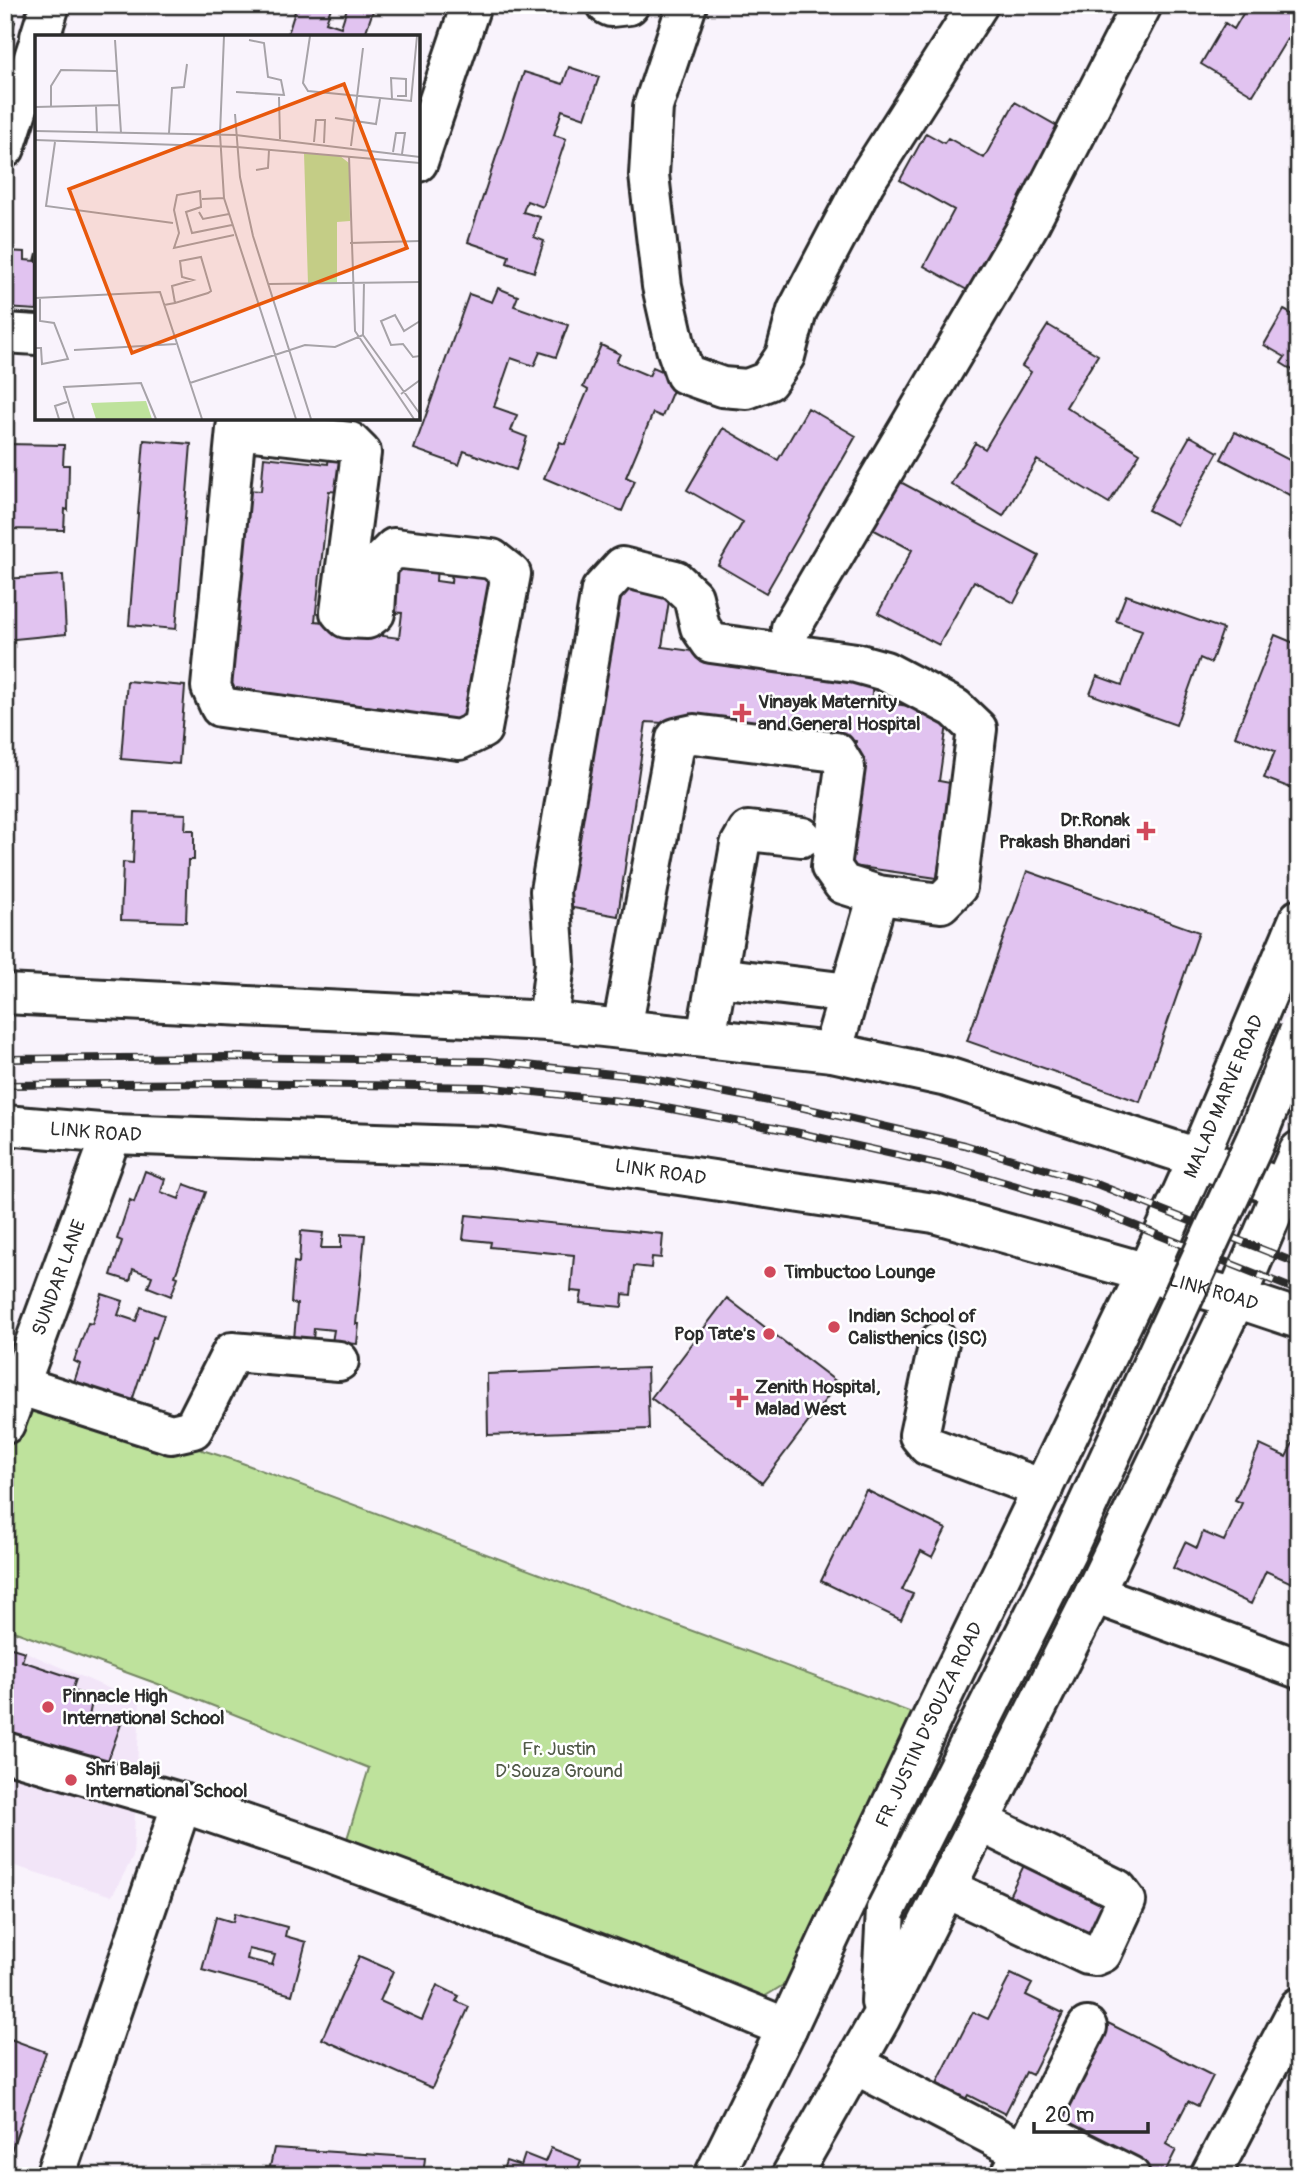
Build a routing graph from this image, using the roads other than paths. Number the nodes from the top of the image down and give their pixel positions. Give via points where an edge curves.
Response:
1 (50, 5) edge
2 (471, 5) edge
3 (607, 5) edge
4 (629, 5) edge
5 (687, 5) edge
6 (978, 5) edge
7 (1142, 5) edge
8 (41, 35) edge
9 (35, 54) edge
10 (5, 148) edge
11 (420, 157) edge
12 (5, 333) edge
13 (35, 335) edge
14 (237, 424) edge
15 (791, 628) dead end
16 (802, 838) dead end
17 (878, 895) junction
18 (1299, 919) edge
19 (717, 977) junction
20 (849, 993) junction
21 (5, 994) edge
22 (548, 1021) junction
23 (622, 1029) junction
24 (1299, 1032) edge
25 (706, 1038) junction
26 (832, 1052) junction
27 (5, 1125) edge
28 (112, 1134) junction
29 (1299, 1151) edge
30 (1198, 1158) junction
31 (1291, 1191) edge
32 (1146, 1274) junction
33 (1236, 1297) junction
34 (1299, 1319) edge
35 (939, 1342) dead end
36 (339, 1361) dead end
37 (18, 1385) junction
38 (5, 1424) edge
39 (1042, 1489) junction
40 (1094, 1594) junction
41 (1299, 1669) edge
42 (5, 1752) edge
43 (182, 1803) junction
44 (980, 1822) junction
45 (946, 1888) junction
46 (1299, 2007) edge
47 (880, 2019) junction
48 (1087, 2027) dead end
49 (787, 2028) junction
50 (854, 2064) junction
51 (1023, 2152) edge
52 (55, 2176) edge
53 (714, 2176) edge
54 (791, 2176) edge
55 (1065, 2176) edge
56 (1130, 2176) edge
57 (1210, 2176) edge

1 - 8 street
2 - 11 street
3 - 4 street
5 - 6 street via 653,107 649,175 662,286 685,374 722,387 747,389 768,381 785,356 797,311 865,182
7 - 15 street via 1030,223
9 - 10 street
12 - 13 street
14 - 14 street via 211,687 220,707 459,740 482,729 511,574 492,559 394,548 378,564 375,613 367,619 345,618 340,612 362,453 350,442
16 - 19 street via 748,831 740,845
17 - 20 street
17 - 22 street via 941,903 957,887 977,729 955,708 885,671 711,643 700,627 693,597 675,580 622,567 601,590 550,891 555,963
17 - 23 street via 843,884 831,867 845,767 836,752 694,734 676,738
18 - 30 street, MALAD MARVE ROAD
19 - 20 street
19 - 25 street
20 - 26 street
21 - 22 street
22 - 23 street
23 - 25 street
24 - 47 street, bridge via 1256,1139 1066,1552 886,1910
25 - 26 street
26 - 30 street via 947,1077
27 - 28 street, LINK ROAD
28 - 32 street, LINK ROAD via 492,1147 934,1213
28 - 37 street, SUNDAR LANE
29 - 31 street
30 - 31 street
30 - 32 street, MALAD MARVE ROAD
31 - 33 street
32 - 33 street, LINK ROAD
32 - 39 street, FR. JUSTIN D'SOUZA ROAD
33 - 34 street, LINK ROAD
33 - 40 street
35 - 39 street via 919,1435 928,1446
36 - 37 street via 232,1352 193,1429 171,1434
37 - 38 street, SUNDAR LANE
39 - 49 street, FR. JUSTIN D'SOUZA ROAD
40 - 41 street
40 - 44 street
42 - 43 street
43 - 49 street via 315,1848
43 - 52 street
44 - 45 street
44 - 45 street via 1123,1894 1126,1901 1102,1953 1088,1955
45 - 47 street
46 - 57 street
47 - 50 street
48 - 51 street
49 - 53 street, FR. JUSTIN D'SOUZA ROAD
50 - 51 street
50 - 54 street
51 - 55 street
51 - 56 street

